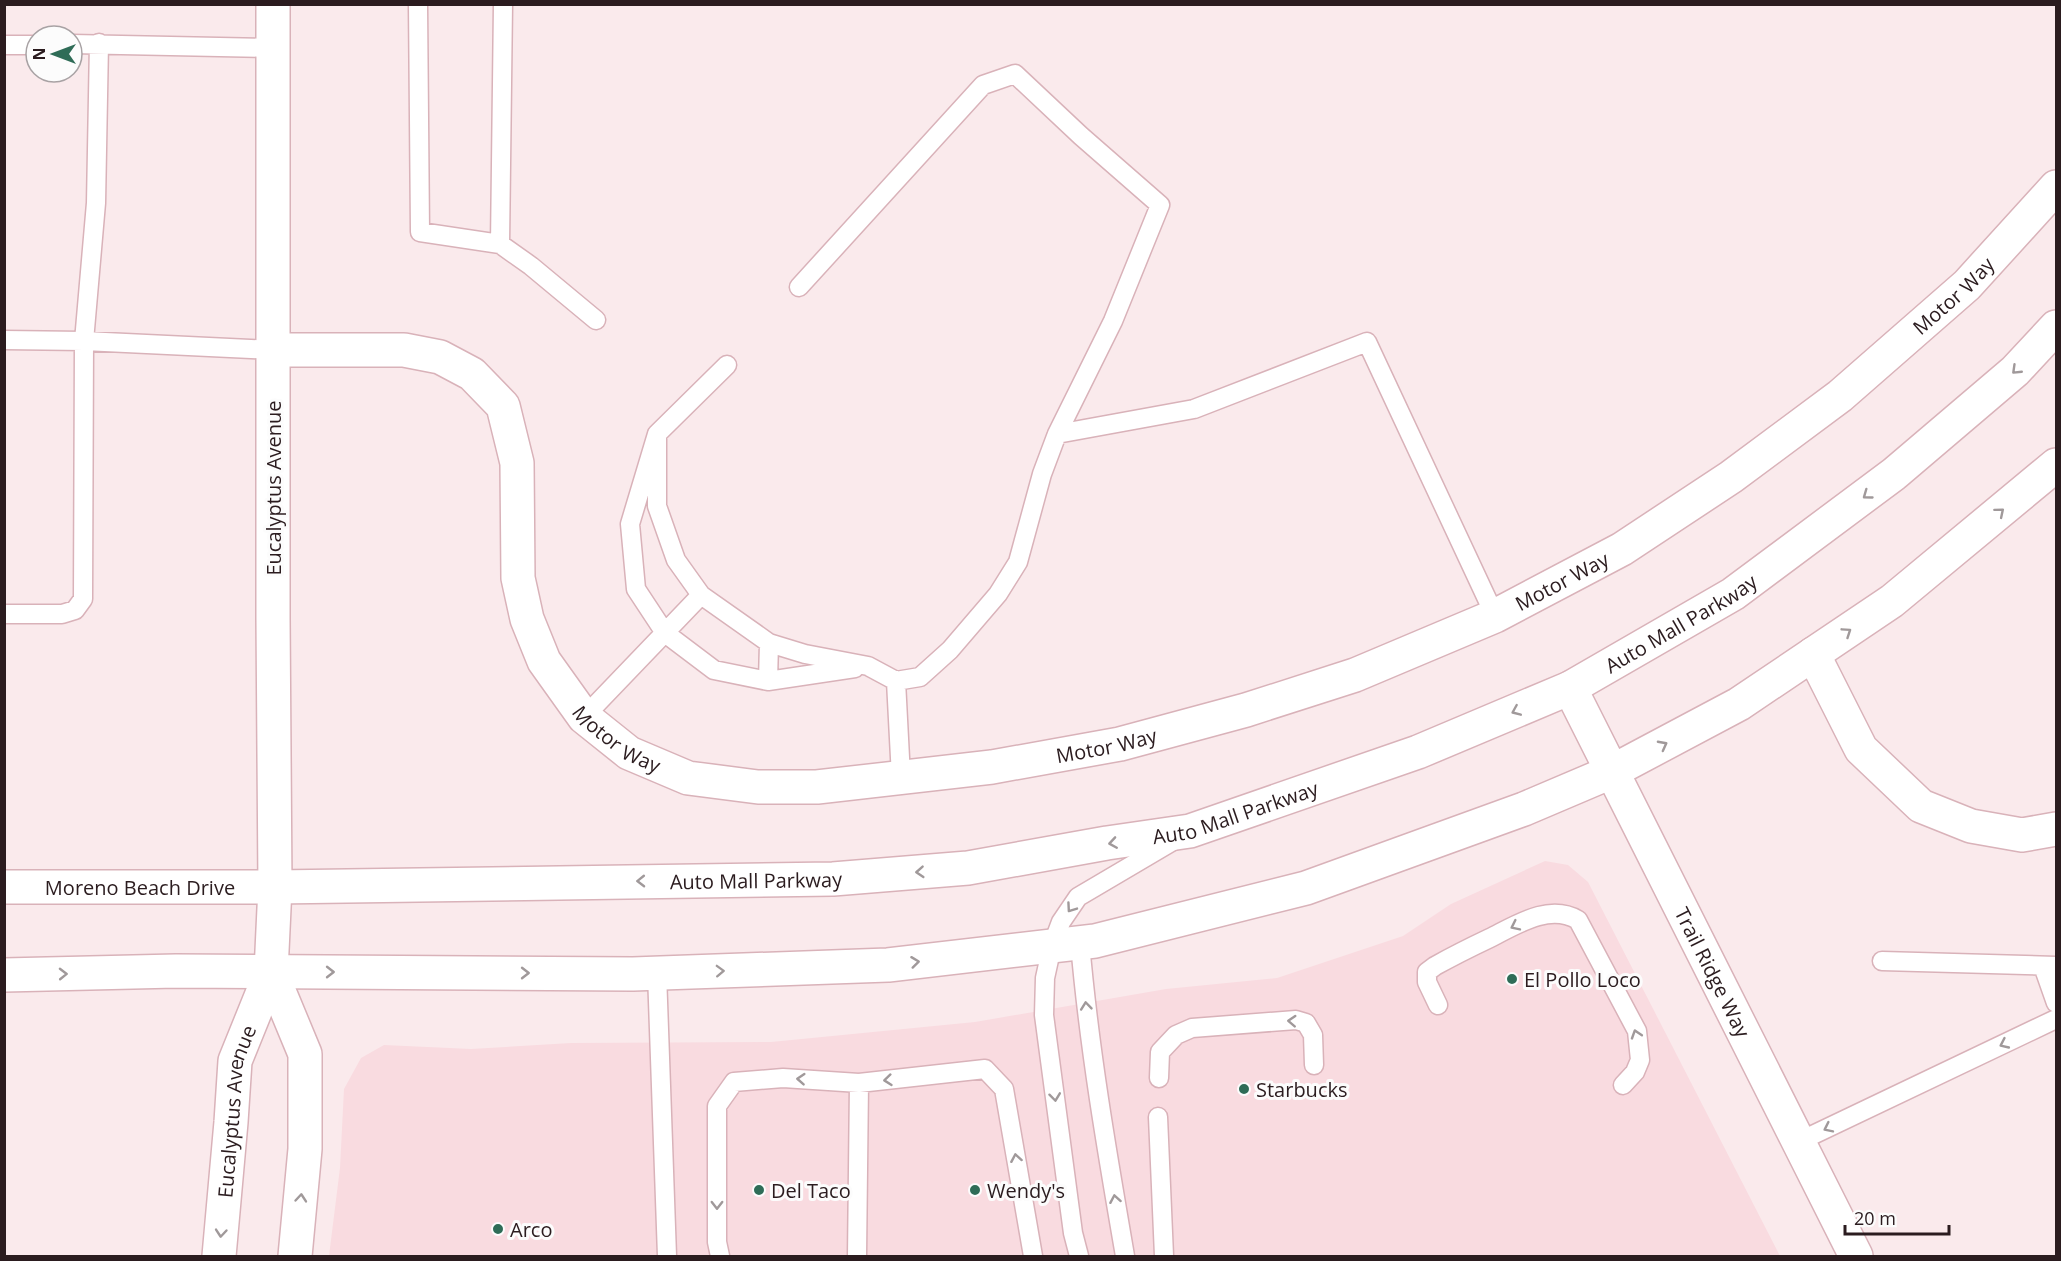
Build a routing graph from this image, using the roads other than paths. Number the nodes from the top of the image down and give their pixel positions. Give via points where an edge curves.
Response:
1 (273, 4) edge
2 (418, 4) edge
3 (503, 4) edge
4 (99, 43) junction
5 (84, 44) edge
6 (4, 45) edge
7 (24, 45) edge
8 (273, 48) junction
9 (2056, 188) edge
10 (501, 244) junction
11 (799, 287) dead end
12 (596, 320) dead end
13 (2056, 327) edge
14 (4, 340) edge
15 (84, 341) junction
16 (273, 350) junction
17 (727, 365) dead end
18 (657, 434) junction
19 (1057, 434) junction
20 (2056, 465) edge
21 (657, 506) junction
22 (630, 524) junction
23 (701, 595) junction
24 (4, 614) edge
25 (1495, 616) junction
26 (665, 633) junction
27 (769, 643) junction
28 (1813, 654) junction
29 (868, 666) junction
30 (768, 681) junction
31 (896, 681) junction
32 (1570, 688) junction
33 (584, 717) junction
34 (1611, 772) junction
35 (902, 777) junction
36 (2056, 829) edge
37 (1190, 831) junction
38 (4, 887) edge
39 (275, 887) junction
40 (1066, 944) junction
41 (1882, 961) dead end
42 (2050, 966) edge
43 (271, 972) junction
44 (657, 973) junction
45 (4, 975) edge
46 (2056, 1003) edge
47 (1438, 1005) dead end
48 (2056, 1018) edge
49 (1314, 1065) dead end
50 (1159, 1078) dead end
51 (859, 1083) junction
52 (1623, 1085) dead end
53 (1158, 1117) dead end
54 (1798, 1142) junction
55 (219, 1257) edge
56 (295, 1257) edge
57 (667, 1257) edge
58 (720, 1257) edge
59 (857, 1257) edge
60 (1034, 1257) edge
61 (1079, 1257) edge
62 (1125, 1257) edge
63 (1164, 1257) edge
64 (1856, 1257) edge

1 - 8 main road, Eucalyptus Avenue
2 - 10 lane via 420,232
3 - 10 lane
4 - 5 lane
4 - 8 lane
4 - 15 lane via 96,203
6 - 7 lane
8 - 16 main road, Eucalyptus Avenue
9 - 25 main road, Motor Way via 1967,285 1840,396 1731,477 1622,549
10 - 12 lane
11 - 19 lane via 983,85 1016,74 1160,205 1113,321
13 -> 32 main road, Auto Mall Parkway via 2015,371 1894,474 1733,594
14 - 15 lane
15 - 16 lane
15 - 24 lane via 84,599 75,610 62,614
16 - 33 main road, Motor Way via 404,350 440,357 472,374 503,406 517,463 518,578 527,620 544,661
16 - 39 main road, Eucalyptus Avenue
17 - 18 lane
18 - 21 lane
18 - 22 lane
19 - 25 lane via 1194,409 1367,342
19 - 31 lane via 1018,562 998,594 950,650 920,677
28 -> 20 main road via 1892,601
21 - 22 lane
21 - 23 lane via 676,560
22 - 26 lane via 636,589
23 - 26 lane
23 - 27 lane
25 - 35 main road, Motor Way via 1354,675 1246,710 1120,744 992,767
26 - 30 lane via 714,670
26 - 33 lane
27 - 29 lane
27 - 30 lane
34 -> 28 main road via 1739,704
28 - 36 main road via 1861,749 1921,806 1971,826 2022,835
29 - 30 lane
29 - 31 lane
31 - 35 lane
32 - 34 main road, Trail Ridge Way
32 -> 37 main road, Auto Mall Parkway via 1418,752
33 - 35 main road, Motor Way via 629,753 688,778 758,787 817,787
34 - 40 main road via 1306,888 1095,941
34 - 54 main road, Trail Ridge Way
37 -> 39 main road, Auto Mall Parkway via 969,868 833,879
37 -> 40 lane via 1078,897 1061,922
38 - 39 main road, Moreno Beach Drive
39 - 43 main road, Eucalyptus Avenue
44 -> 40 main road via 888,965
40 -> 61 lane via 1045,978 1044,1015
62 -> 40 lane via 1085,1002
41 - 42 lane
42 - 46 lane
43 -> 44 main road
45 -> 43 main road
43 -> 55 main road, Eucalyptus Avenue via 235,1061
56 -> 43 main road, Eucalyptus Avenue via 305,1149 305,1054
44 - 57 lane
52 -> 47 lane via 1640,1060 1637,1031 1578,920 1569,915 1527,920 1435,966 1427,972 1427,982
48 -> 54 lane
49 -> 50 lane via 1313,1035 1306,1023 1296,1020 1192,1028 1176,1035 1160,1052
51 -> 58 lane via 783,1078 734,1082 717,1106
51 - 59 lane
60 -> 51 lane via 1004,1089 985,1069
53 - 63 lane
54 - 64 main road, Trail Ridge Way

